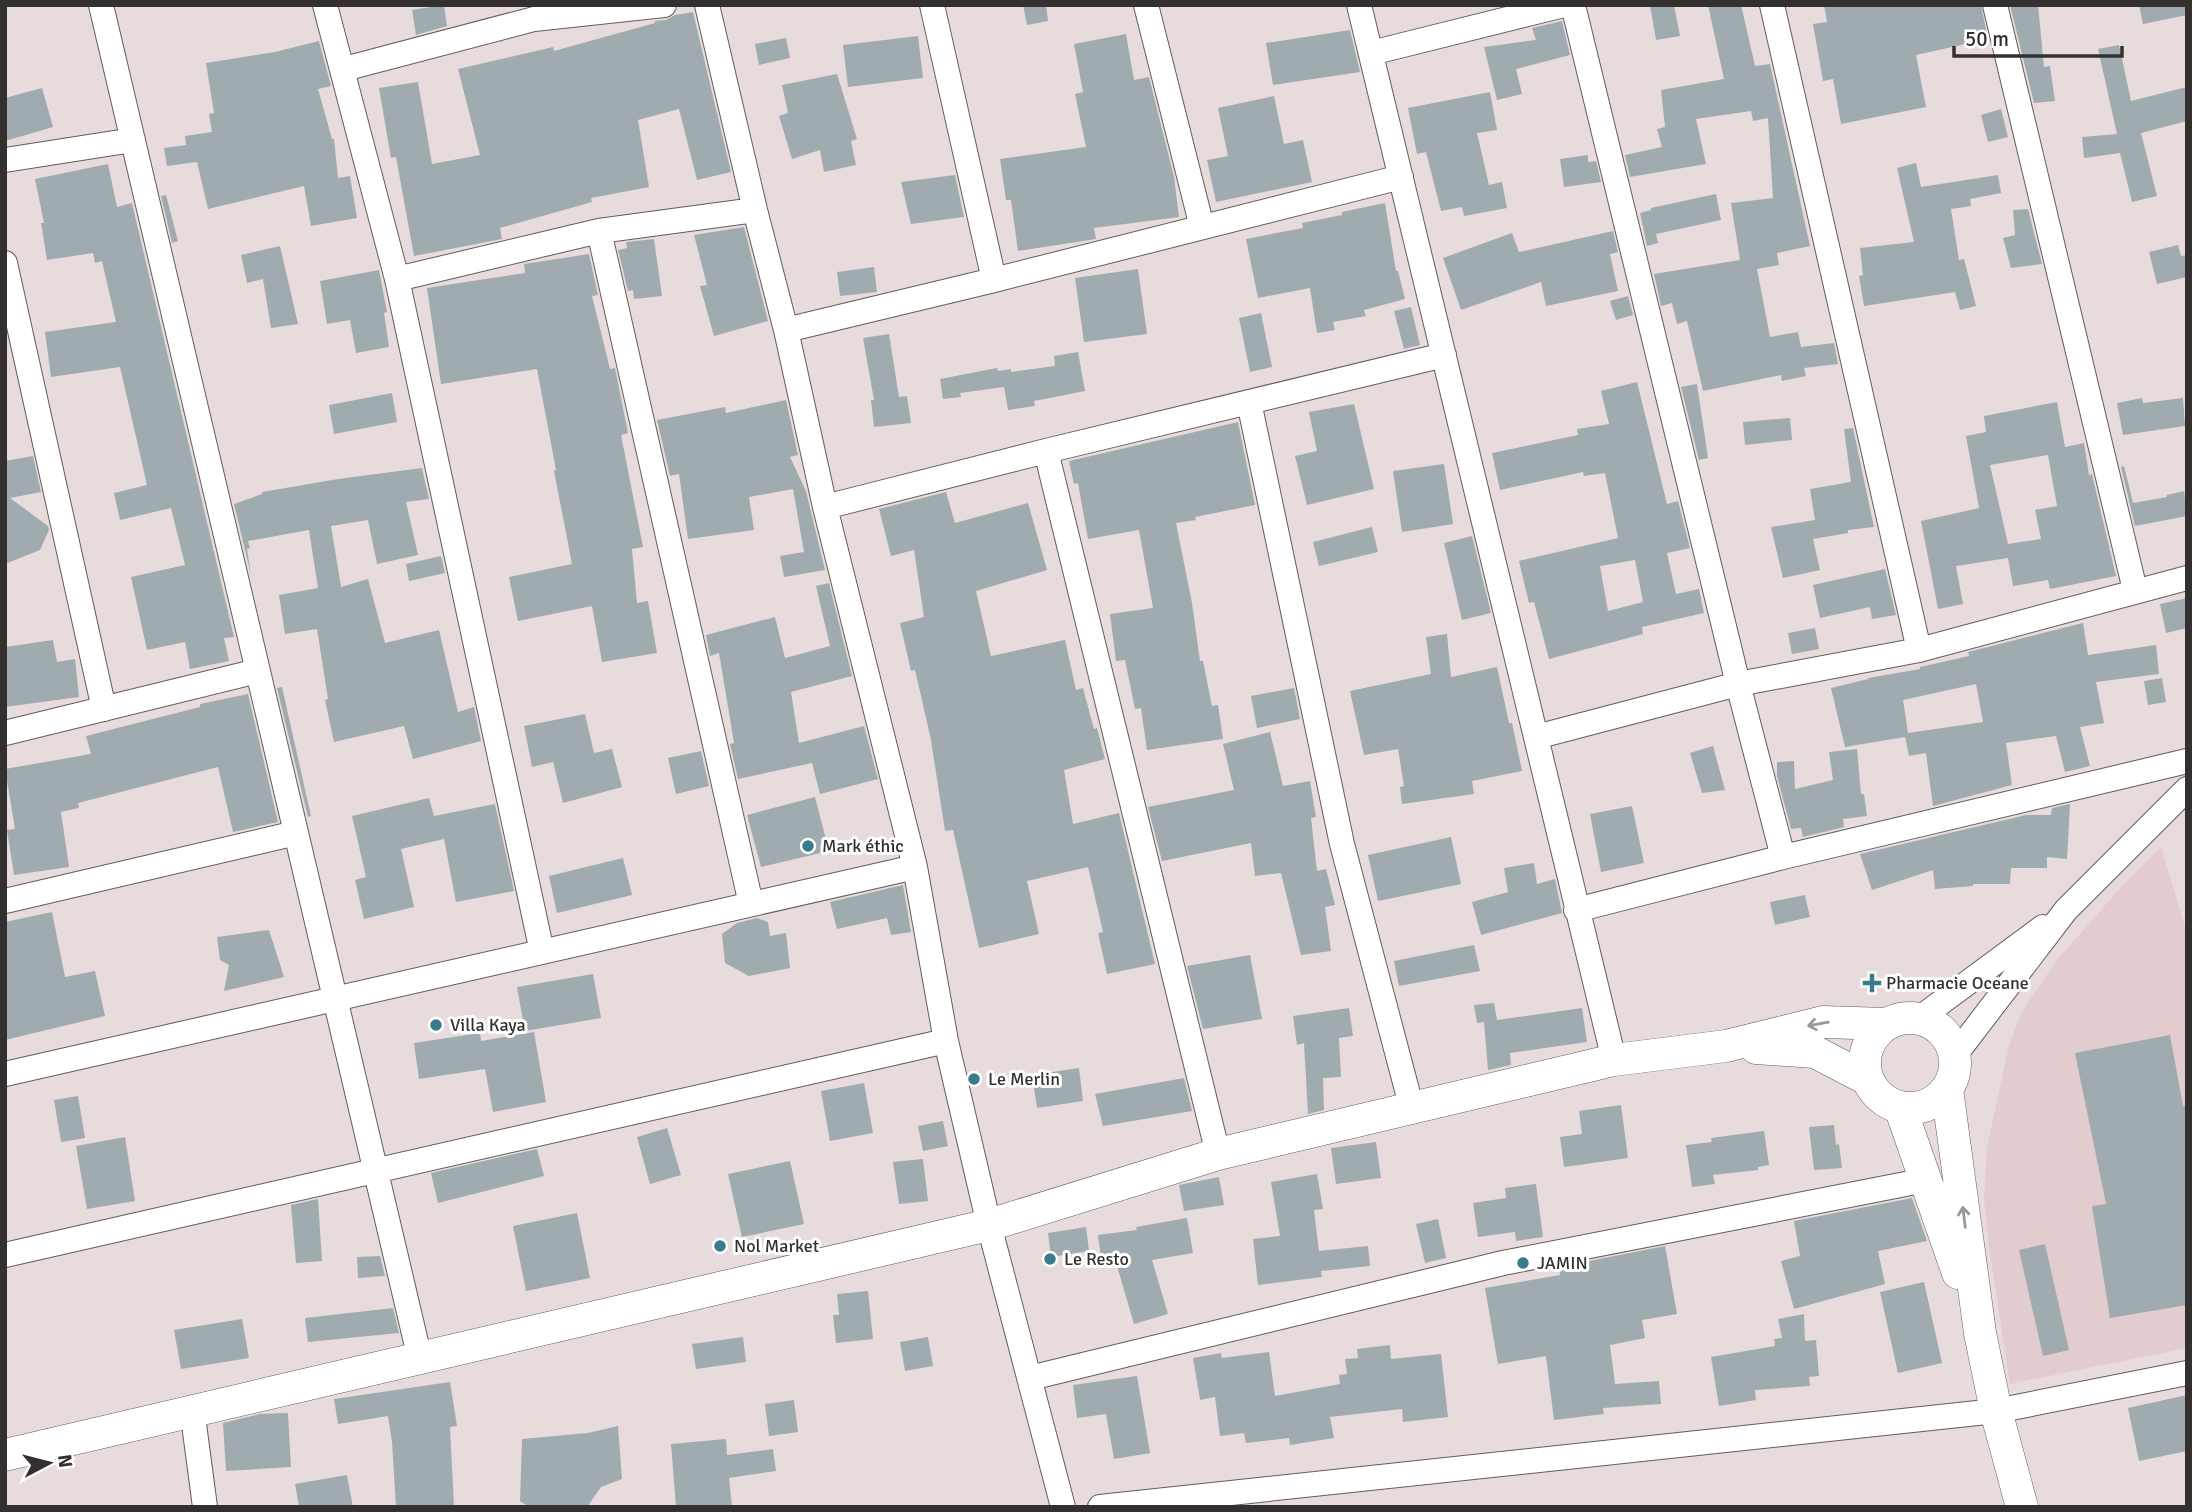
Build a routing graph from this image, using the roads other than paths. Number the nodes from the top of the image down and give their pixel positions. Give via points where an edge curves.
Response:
1 (101, 5) edge
2 (325, 5) edge
3 (664, 5) edge
4 (708, 5) edge
5 (932, 5) edge
6 (1146, 5) edge
7 (1359, 5) edge
8 (1564, 5) edge
9 (1573, 5) edge
10 (1772, 5) edge
11 (1995, 5) edge
12 (532, 12) edge
13 (1371, 53) junction
14 (344, 69) junction
15 (133, 140) junction
16 (5, 160) edge
17 (1401, 177) junction
18 (755, 211) junction
19 (1202, 228) junction
20 (599, 231) junction
21 (5, 263) edge
22 (397, 279) junction
23 (994, 280) junction
24 (786, 330) junction
25 (1444, 355) junction
26 (1249, 402) junction
27 (1046, 451) junction
28 (825, 507) junction
29 (2187, 578) edge
30 (2135, 590) junction
31 (1919, 650) junction
32 (258, 671) junction
33 (1738, 684) junction
34 (104, 709) junction
35 (5, 733) edge
36 (1536, 737) junction
37 (2187, 761) edge
38 (2187, 789) edge
39 (296, 833) junction
40 (1783, 858) junction
41 (915, 867) junction
42 (5, 901) edge
43 (751, 904) junction
44 (2066, 909) junction
45 (1576, 910) junction
46 (542, 952) junction
47 (335, 999) junction
48 (1920, 1018) junction
49 (1886, 1024) junction
50 (946, 1041) junction
51 (1727, 1045) junction
52 (1955, 1055) junction
53 (1614, 1060) junction
54 (5, 1074) edge
55 (1867, 1079) junction
56 (1947, 1090) junction
57 (1900, 1107) junction
58 (1412, 1108) junction
59 (1218, 1154) junction
60 (376, 1171) junction
61 (1926, 1180) junction
62 (989, 1225) junction
63 (5, 1255) edge
64 (1980, 1334) junction
65 (420, 1359) junction
66 (2187, 1373) edge
67 (1030, 1378) junction
68 (192, 1409) junction
69 (1996, 1411) junction
70 (5, 1455) edge
71 (205, 1507) edge
72 (1063, 1507) edge
73 (1100, 1507) edge
74 (2022, 1507) edge

1 - 15 street
2 - 14 street
3 - 12 street
4 - 18 street
5 - 23 street
6 - 19 street
7 - 13 street
8 - 13 street
9 - 33 street
10 - 31 street
11 - 30 street
12 - 14 street
13 - 17 street
14 - 22 street
15 - 16 street
15 - 32 street
17 - 19 street
17 - 25 street
18 - 20 street
18 - 24 street
19 - 23 street
20 - 22 street
20 - 43 street
21 - 34 street
22 - 46 street
23 - 24 street
24 - 28 street
25 - 26 street
25 - 36 street
26 - 27 street
26 - 58 street via 1342,844
27 - 28 street
27 - 59 street
28 - 41 street
29 - 30 street
30 - 31 street
31 - 33 street
32 - 34 street
32 - 39 street
33 - 36 street
33 - 40 street
34 - 35 street
36 - 45 street
37 - 40 street
38 - 44 street
39 - 42 street
39 - 47 street
40 - 45 street
41 - 43 street
41 - 50 street
43 - 46 street
44 - 48 street
44 - 52 street
45 - 53 street
46 - 47 street
47 - 54 street
47 - 60 street
48 - 49 main road
48 - 52 main road via 1936,1026
49 -> 51 main road via 1823,1022
49 - 55 main road via 1871,1039 1864,1058
50 - 60 street
50 - 62 street
51 - 53 main road
51 - 55 main road via 1815,1052
52 - 56 main road
53 - 58 main road
55 - 57 main road via 1875,1092
56 - 57 main road via 1934,1102
64 -> 56 main road
57 - 61 main road
58 - 59 main road
59 - 62 main road
60 - 63 street
60 - 65 street
61 - 64 main road
61 - 67 street via 1503,1264
62 - 65 main road
62 - 67 street
64 - 69 main road
65 - 68 main road
66 - 69 street
67 - 72 street
68 - 70 main road
68 - 71 street
69 - 73 street
69 - 74 main road

